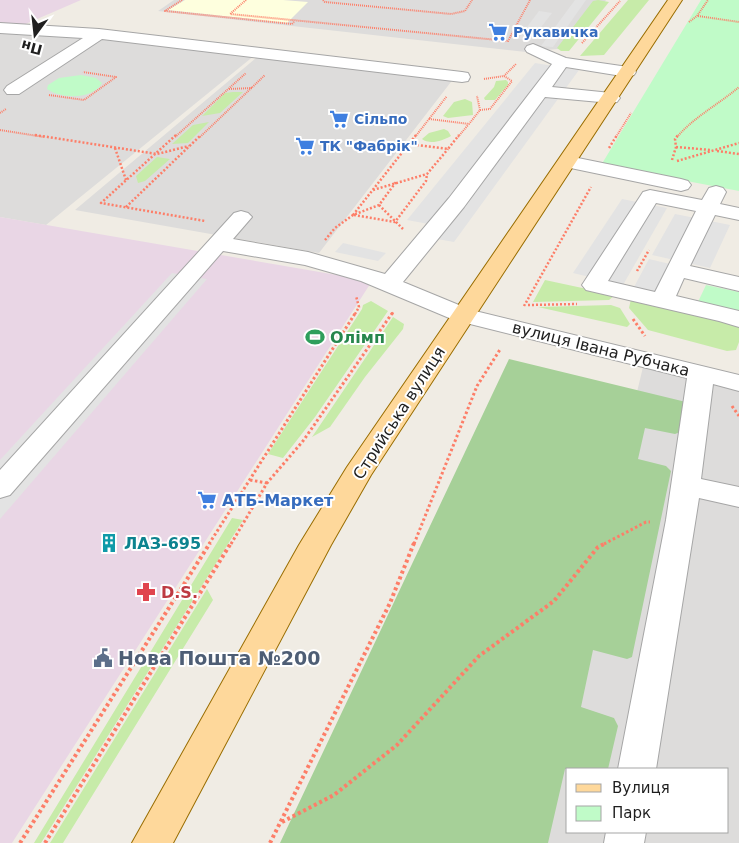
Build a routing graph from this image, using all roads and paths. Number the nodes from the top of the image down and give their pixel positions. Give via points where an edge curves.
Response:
1 (182, 0) edge
2 (246, 0) edge
3 (323, 0) edge
4 (472, 0) edge
5 (530, 0) edge
6 (675, 0) edge
7 (620, 1) edge
8 (697, 16) dead end
9 (295, 21) junction
10 (739, 22) edge
11 (1, 27) edge
12 (99, 34) junction
13 (579, 47) dead end
14 (268, 54) junction
15 (527, 54) joint
16 (286, 56) junction
17 (562, 62) junction
18 (47, 68) junction
19 (628, 72) junction
20 (504, 76) junction
21 (462, 77) junction
22 (739, 87) edge
23 (252, 88) junction
24 (228, 89) junction
25 (13, 90) joint
26 (540, 91) junction
27 (477, 96) dead end
28 (610, 98) junction
29 (480, 110) junction
30 (429, 119) junction
31 (469, 124) junction
32 (0, 130) edge
33 (739, 143) edge
34 (409, 144) junction
35 (191, 146) junction
36 (676, 147) junction
37 (115, 148) junction
38 (448, 149) junction
39 (716, 150) junction
40 (157, 154) junction
41 (739, 154) edge
42 (568, 162) junction
43 (598, 168) junction
44 (427, 174) junction
45 (126, 180) junction
46 (396, 182) junction
47 (372, 190) junction
48 (739, 196) edge
49 (712, 199) junction
50 (378, 205) junction
51 (126, 207) junction
52 (739, 214) edge
53 (353, 215) junction
54 (395, 222) junction
55 (230, 228) junction
56 (408, 233) dead end
57 (308, 259) junction
58 (678, 270) junction
59 (389, 284) junction
60 (739, 284) edge
61 (355, 291) dead end
62 (662, 300) junction
63 (582, 304) dead end
64 (525, 305) junction
65 (394, 311) dead end
66 (522, 311) dead end
67 (463, 315) junction
68 (739, 320) edge
69 (505, 342) dead end
70 (701, 374) junction
71 (737, 378) edge
72 (250, 480) junction
73 (267, 483) junction
74 (686, 485) junction
75 (0, 488) edge
76 (739, 497) edge
77 (681, 520) junction
78 (637, 768) edge
79 (281, 823) junction
80 (20, 843) edge
81 (45, 843) edge
82 (152, 843) edge
83 (270, 843) edge

1 - 9 path via 165,11 292,24
2 - 9 path via 230,14
3 - 4 path via 451,14 465,11
5 - 9 path via 508,41
6 - 19 main road, Стрийська вулиця
7 - 13 path
8 - 10 path
11 - 12 street
12 - 14 street
12 - 18 street
14 - 16 street
14 - 24 path
15 - 17 street
15 - 20 path
16 - 21 street
16 - 23 path
17 - 19 street
17 - 26 street
18 - 25 street
18 - 25 path via 116,77 84,100
19 - 28 main road, Стрийська вулиця
20 - 21 path via 487,80
20 - 29 path via 512,81 490,108
21 - 30 path
22 - 36 path via 686,126 676,139
23 - 24 path
23 - 35 path
24 - 40 path
26 - 28 street
26 - 59 street
27 - 29 path
28 - 42 main road, Стрийська вулиця
29 - 31 path
30 - 31 path
30 - 34 path
31 - 38 path
32 - 37 path
33 - 39 path
34 - 38 path
34 - 47 path
35 - 40 path
35 - 51 path
36 - 39 path
36 - 39 path via 672,162
37 - 40 path
37 - 45 path
38 - 44 path
39 - 41 path
40 - 45 path
42 - 43 street
42 - 67 main road, Стрийська вулиця
43 - 49 street
43 - 64 path via 595,180
44 - 46 path
44 - 54 path via 426,181
45 - 51 path via 101,203
46 - 47 path
46 - 50 path
47 - 53 path
48 - 49 street
49 - 52 street
49 - 58 street
49 - 62 street via 650,196 594,285
50 - 53 path
50 - 54 path
51 - 55 path
53 - 54 path
53 - 57 path via 335,228
54 - 56 path
55 - 57 street, вулиця Івана Рубчака
55 - 75 street
57 - 59 street, вулиця Івана Рубчака
58 - 60 street
58 - 62 street
59 - 67 street, вулиця Івана Рубчака
61 - 72 path via 359,307
62 - 68 street
63 - 64 path
64 - 66 path
65 - 73 path via 303,442
67 - 70 street, вулиця Івана Рубчака
67 - 82 main road, Стрийська вулиця via 315,545
69 - 79 path via 477,386 390,603
70 - 71 street, вулиця Івана Рубчака
70 - 74 street
72 - 73 path
72 - 80 path
73 - 81 path
74 - 76 street
74 - 77 street
77 - 78 street
77 - 79 path via 646,522 598,547 554,601 479,656 397,745 334,795
79 - 83 path

